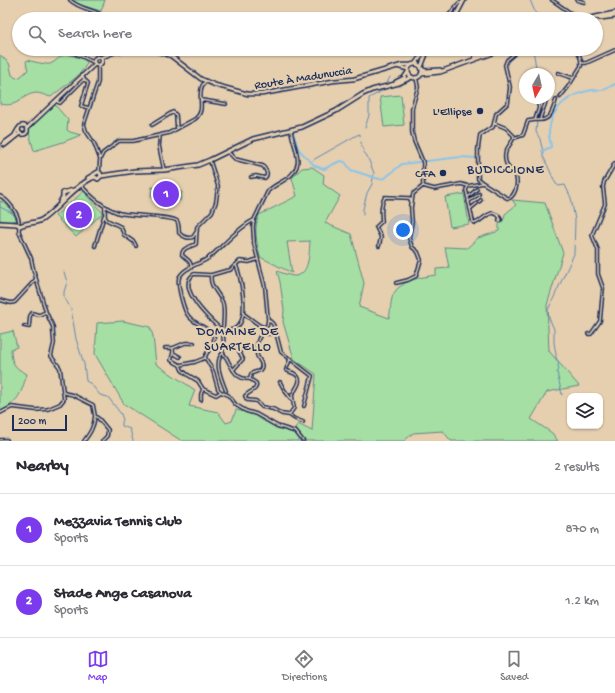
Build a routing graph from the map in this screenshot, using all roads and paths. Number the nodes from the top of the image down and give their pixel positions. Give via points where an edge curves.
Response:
1 (70, 0) edge
2 (552, 0) edge
3 (576, 0) edge
4 (463, 1) edge
5 (584, 2) dead end
6 (94, 12) edge
7 (452, 12) edge
8 (458, 12) edge
9 (569, 12) edge
10 (615, 14) edge
11 (603, 16) edge
12 (603, 17) edge
13 (615, 50) edge
14 (603, 55) edge
15 (81, 56) edge
16 (106, 56) edge
17 (171, 56) edge
18 (421, 56) edge
19 (425, 56) edge
20 (478, 56) edge
21 (485, 56) edge
22 (511, 56) edge
23 (580, 56) edge
24 (602, 56) edge
25 (100, 58) junction
26 (94, 63) junction
27 (582, 63) junction
28 (413, 64) junction
29 (396, 67) junction
30 (421, 68) junction
31 (408, 71) junction
32 (558, 73) dead end
33 (421, 74) junction
34 (82, 75) junction
35 (414, 77) junction
36 (574, 78) junction
37 (84, 79) junction
38 (205, 81) junction
39 (387, 85) junction
40 (560, 96) dead end
41 (201, 100) junction
42 (556, 100) dead end
43 (56, 101) junction
44 (226, 104) dead end
45 (538, 104) edge
46 (546, 104) edge
47 (88, 108) junction
48 (536, 120) junction
49 (540, 120) junction
50 (494, 123) junction
51 (152, 125) dead end
52 (26, 128) junction
53 (18, 129) junction
54 (177, 129) junction
55 (291, 130) junction
56 (20, 133) junction
57 (160, 135) junction
58 (514, 138) junction
59 (227, 151) junction
60 (98, 152) junction
61 (103, 153) junction
62 (100, 159) junction
63 (210, 160) junction
64 (615, 163) edge
65 (164, 170) junction
66 (99, 172) junction
67 (95, 176) junction
68 (101, 176) junction
69 (251, 177) dead end
70 (478, 179) junction
71 (478, 184) junction
72 (483, 184) junction
73 (80, 185) junction
74 (423, 186) junction
75 (468, 186) junction
76 (477, 189) dead end
77 (479, 194) dead end
78 (0, 196) edge
79 (467, 197) junction
80 (481, 200) dead end
81 (468, 202) junction
82 (105, 206) junction
83 (411, 206) junction
84 (470, 209) junction
85 (105, 214) junction
86 (500, 218) dead end
87 (254, 220) junction
88 (0, 223) edge
89 (20, 224) junction
90 (197, 231) junction
91 (95, 246) dead end
92 (136, 246) dead end
93 (379, 246) dead end
94 (258, 259) junction
95 (236, 265) junction
96 (191, 268) junction
97 (211, 275) junction
98 (36, 279) junction
99 (396, 284) dead end
100 (0, 300) edge
101 (46, 312) junction
102 (243, 313) junction
103 (268, 319) junction
104 (24, 326) dead end
105 (275, 329) junction
106 (223, 331) junction
107 (588, 334) dead end
108 (194, 343) dead end
109 (236, 345) dead end
110 (165, 348) dead end
111 (173, 348) junction
112 (223, 352) junction
113 (173, 353) junction
114 (180, 357) dead end
115 (205, 357) junction
116 (290, 359) junction
117 (180, 365) junction
118 (233, 370) junction
119 (250, 379) junction
120 (280, 382) dead end
121 (203, 389) junction
122 (226, 391) dead end
123 (63, 392) junction
124 (221, 392) junction
125 (201, 400) dead end
126 (292, 400) junction
127 (304, 406) dead end
128 (0, 413) edge
129 (289, 415) junction
130 (95, 416) junction
131 (303, 422) dead end
132 (0, 440) edge
133 (7, 440) edge
134 (84, 441) edge
135 (102, 441) edge
136 (303, 441) edge

1 - 6 street
2 - 9 street
3 - 5 street
4 - 7 street
4 - 8 main road
10 - 11 main road
10 - 12 main road
13 - 14 street
15 - 26 street
16 - 25 main road
17 - 38 main road, Route À Madunuccia
18 - 28 main road
19 - 30 main road
20 - 30 main road via 439,70 425,71
21 - 33 main road via 440,72
22 - 50 street via 505,65 510,83 510,100 507,106 496,114
23 - 27 street
24 - 27 street
25 - 26 main road
25 - 26 main road via 101,63
26 - 34 main road
26 - 47 street via 98,82
27 - 36 street
28 - 29 main road, Route À Madunuccia
28 - 30 main road
28 - 31 main road
29 - 31 main road, Route À Madunuccia
29 - 38 main road, Route À Madunuccia via 354,79 262,94 239,93
30 - 33 main road
31 - 35 main road
31 - 39 main road via 404,78
32 - 36 street
33 - 35 main road
34 - 37 street
34 - 43 main road
35 - 39 main road
35 - 74 street via 418,86 412,108 412,132 423,162
36 - 40 street
37 - 43 street via 60,102
37 - 47 street via 88,83 81,106
38 - 41 street via 201,90
39 - 55 main road via 367,92 336,111
41 - 44 street
41 - 54 street via 199,116
42 - 49 street via 548,118
43 - 52 main road
45 - 48 street
46 - 49 street
47 - 60 street via 85,128
48 - 49 street
48 - 58 street via 528,121 523,135
50 - 58 street via 506,128
50 - 70 street via 480,135
51 - 54 street via 173,112 177,117
52 - 53 main road via 22,126
52 - 56 main road via 25,133
53 - 56 main road
53 - 56 main road via 4,144
54 - 57 street
55 - 59 main road via 253,139
55 - 87 street via 298,156 297,168 292,175 268,191
57 - 61 street via 133,141 119,141
57 - 65 street via 159,146
58 - 72 street via 506,150 505,158 508,168 515,173 514,194 508,198
59 - 63 main road
59 - 69 street via 235,159 263,166 267,175 265,178
60 - 61 street
60 - 62 street
61 - 62 street
62 - 66 street
63 - 65 main road via 188,167
63 - 90 street via 218,186 216,202 212,212 197,227
64 - 107 street via 604,182 605,204 592,235 598,250 598,274 603,288 600,321 591,334
65 - 68 main road
66 - 67 main road
66 - 68 main road
67 - 68 main road via 98,179
67 - 73 main road
70 - 71 street
70 - 72 street
71 - 72 street
71 - 75 street
73 - 82 street
73 - 89 main road via 42,220
74 - 75 street via 434,189 461,184
74 - 83 street via 413,194
75 - 79 street
76 - 79 street
77 - 81 street
78 - 89 street via 10,205
79 - 81 street
80 - 84 street
81 - 84 street
82 - 85 street
82 - 90 street via 120,213 176,220 182,236 192,238
83 - 93 street via 411,200 408,198 384,197 382,221 376,227 380,237
83 - 99 street via 409,238 420,260 416,276
84 - 86 street via 473,222 476,223 493,213
85 - 91 street
85 - 92 street via 107,220 118,225
87 - 94 street via 254,244
87 - 96 street
88 - 89 main road
89 - 98 street via 20,232 31,258
90 - 96 street via 196,244 182,252 191,263
94 - 95 street via 240,261
94 - 103 street via 265,287
95 - 97 street via 230,270
95 - 102 street via 242,286
96 - 115 street via 180,277 181,298 192,320 207,328 214,337 213,346
97 - 106 street via 214,290 223,304
97 - 106 street via 194,274 189,279 189,288 194,301
98 - 100 street via 14,302
98 - 101 street
101 - 104 street via 39,315 32,313 29,328
101 - 123 street via 53,327 54,343 51,356 60,368
102 - 103 street via 261,326 267,326
102 - 106 street via 237,328
103 - 105 street
105 - 116 street via 281,352
105 - 119 street via 271,334 263,333 259,337 257,356 261,367 251,374
106 - 112 street
108 - 111 street via 185,343
109 - 118 street via 243,359
110 - 111 street
111 - 113 street
112 - 118 street
112 - 122 street via 218,362
113 - 114 street
113 - 117 street via 171,360
115 - 117 street
115 - 124 street
116 - 126 street via 286,370 296,375 299,381
116 - 127 street via 312,376
117 - 121 street
118 - 119 street via 236,375
119 - 129 street via 256,383 256,387 246,394 245,398 256,401 262,407
120 - 126 street
121 - 124 street via 216,395
121 - 125 street
123 - 128 street via 63,401 48,409 12,407
123 - 130 street via 75,395 93,405
124 - 136 street via 246,411 296,432
126 - 129 street via 294,408
129 - 131 street via 294,420
130 - 134 street via 90,434
130 - 135 street via 107,428 107,436
132 - 133 street

